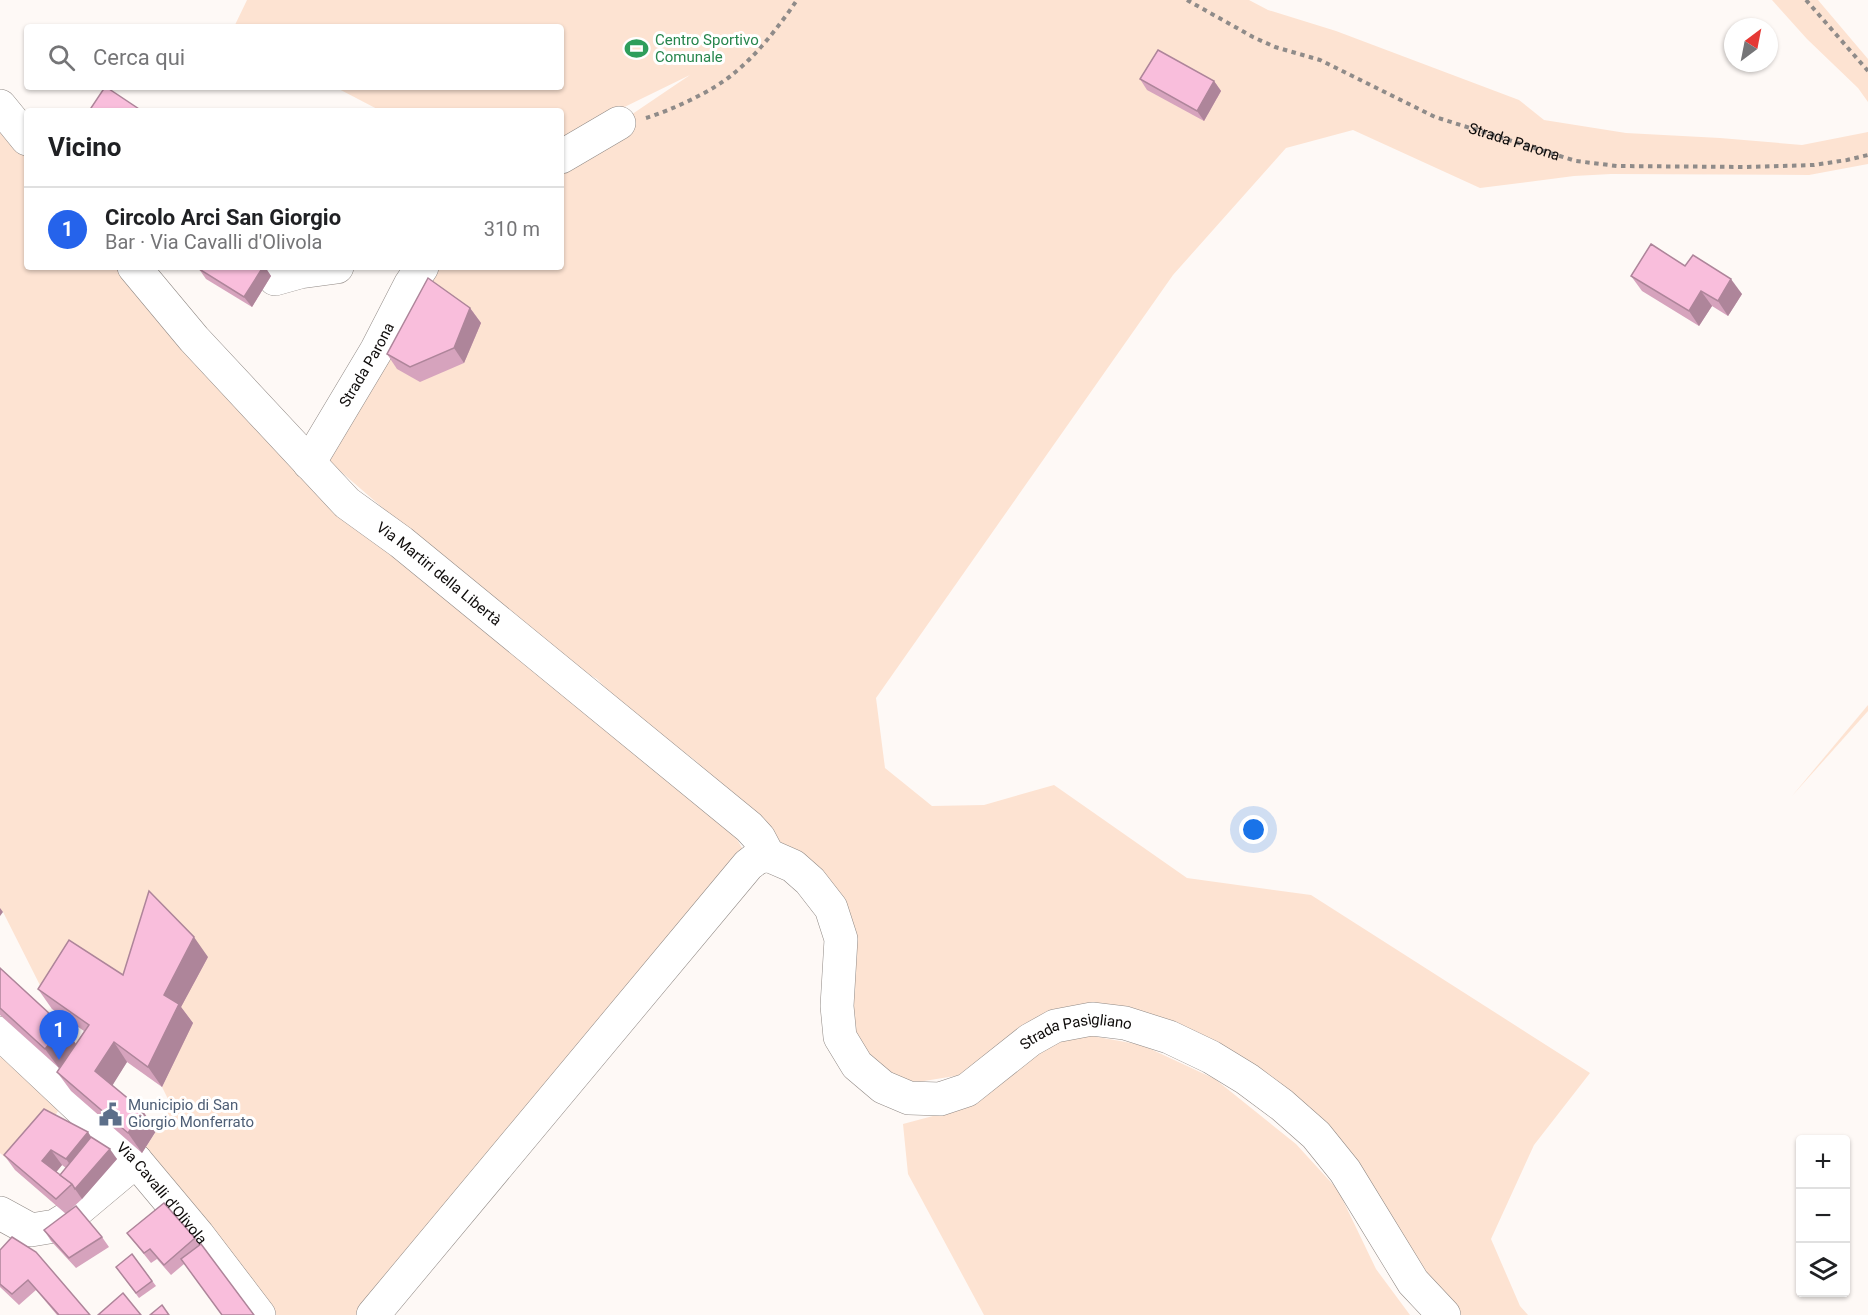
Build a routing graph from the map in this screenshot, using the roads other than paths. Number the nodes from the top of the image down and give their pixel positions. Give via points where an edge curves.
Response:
1 (0, 106) edge
2 (619, 123) road end
3 (24, 135) edge
4 (564, 155) edge
5 (136, 270) edge
6 (315, 270) edge
7 (420, 270) edge
8 (275, 279) dead end
9 (309, 463) junction
10 (768, 855) junction
11 (0, 1033) edge
12 (136, 1161) junction
13 (0, 1213) edge
14 (259, 1315) edge
15 (373, 1315) edge
16 (1444, 1315) edge

1 - 3 street
2 - 4 street
5 - 9 street, Via Martiri della Libertà via 194,339
6 - 8 street
7 - 9 street, Strada Parona
9 - 10 street, Via Martiri della Libertà via 347,502 749,827
10 - 15 street via 748,865
10 - 16 street, Strada Pasigliano via 793,866 831,908 841,939 837,1006 840,1037 857,1065 884,1087 909,1098 940,1099 967,1090 1030,1040 1055,1026 1092,1019 1125,1023 1169,1037 1247,1078 1316,1135 1346,1171 1413,1282
11 - 12 street, Via Cavalli d'Olivola
12 - 13 street via 55,1226 31,1230
12 - 14 street, Via Cavalli d'Olivola

